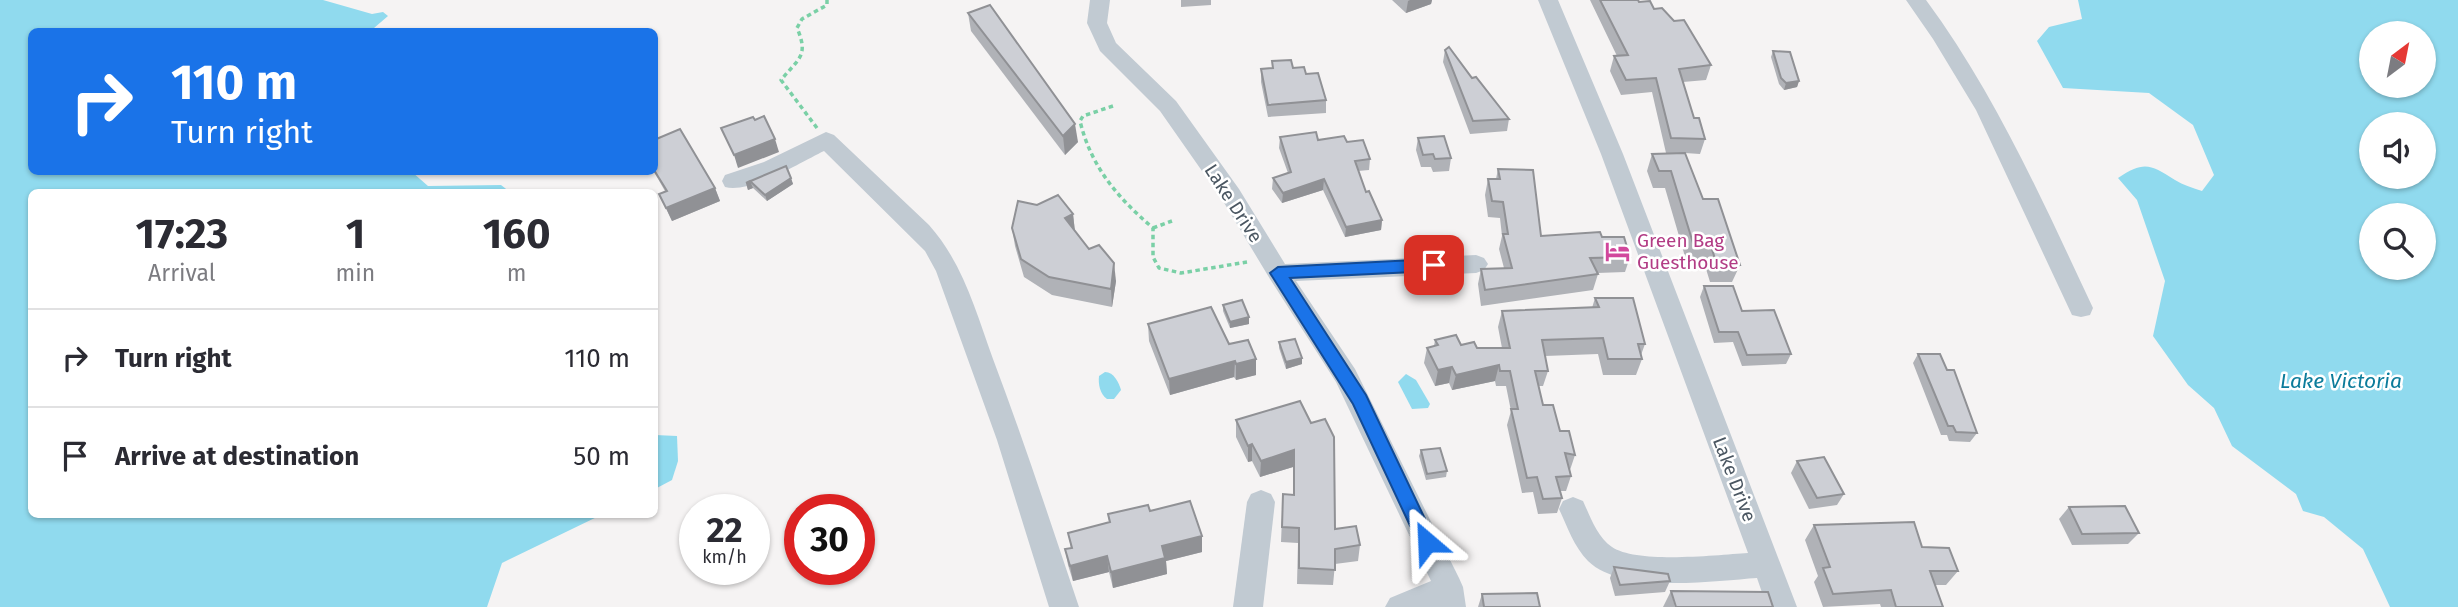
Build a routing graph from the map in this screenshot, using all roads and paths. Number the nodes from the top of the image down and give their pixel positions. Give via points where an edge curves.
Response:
1 (827, 0) edge
2 (1100, 0) edge
3 (1548, 0) edge
4 (1916, 0) edge
5 (1113, 106) dead end
6 (826, 140) junction
7 (733, 181) dead end
8 (1172, 221) dead end
9 (1153, 228) junction
10 (1476, 264) dead end
11 (1274, 266) junction
12 (2081, 308) dead end
13 (1261, 502) dead end
14 (1573, 509) dead end
15 (1767, 564) junction
16 (1450, 597) edge
17 (1064, 607) edge
18 (1248, 607) edge
19 (1400, 607) edge
20 (1782, 607) edge

1 - 6 path via 827,5 802,19 797,28 804,45 801,56 781,80
2 - 11 street, Lake Drive via 1097,23 1107,46 1168,106
3 - 15 street, Lake Drive via 1612,154
4 - 12 street via 1997,131
5 - 9 path via 1083,116 1084,143 1111,189
6 - 7 street via 772,168
6 - 17 street via 921,231 948,270
8 - 9 path
9 - 11 path via 1154,261 1166,274
10 - 11 street
11 - 16 street, Lake Drive via 1360,400
13 - 18 street
14 - 15 street via 1599,554 1613,563 1645,569
15 - 20 street, Lake Drive
16 - 19 street

